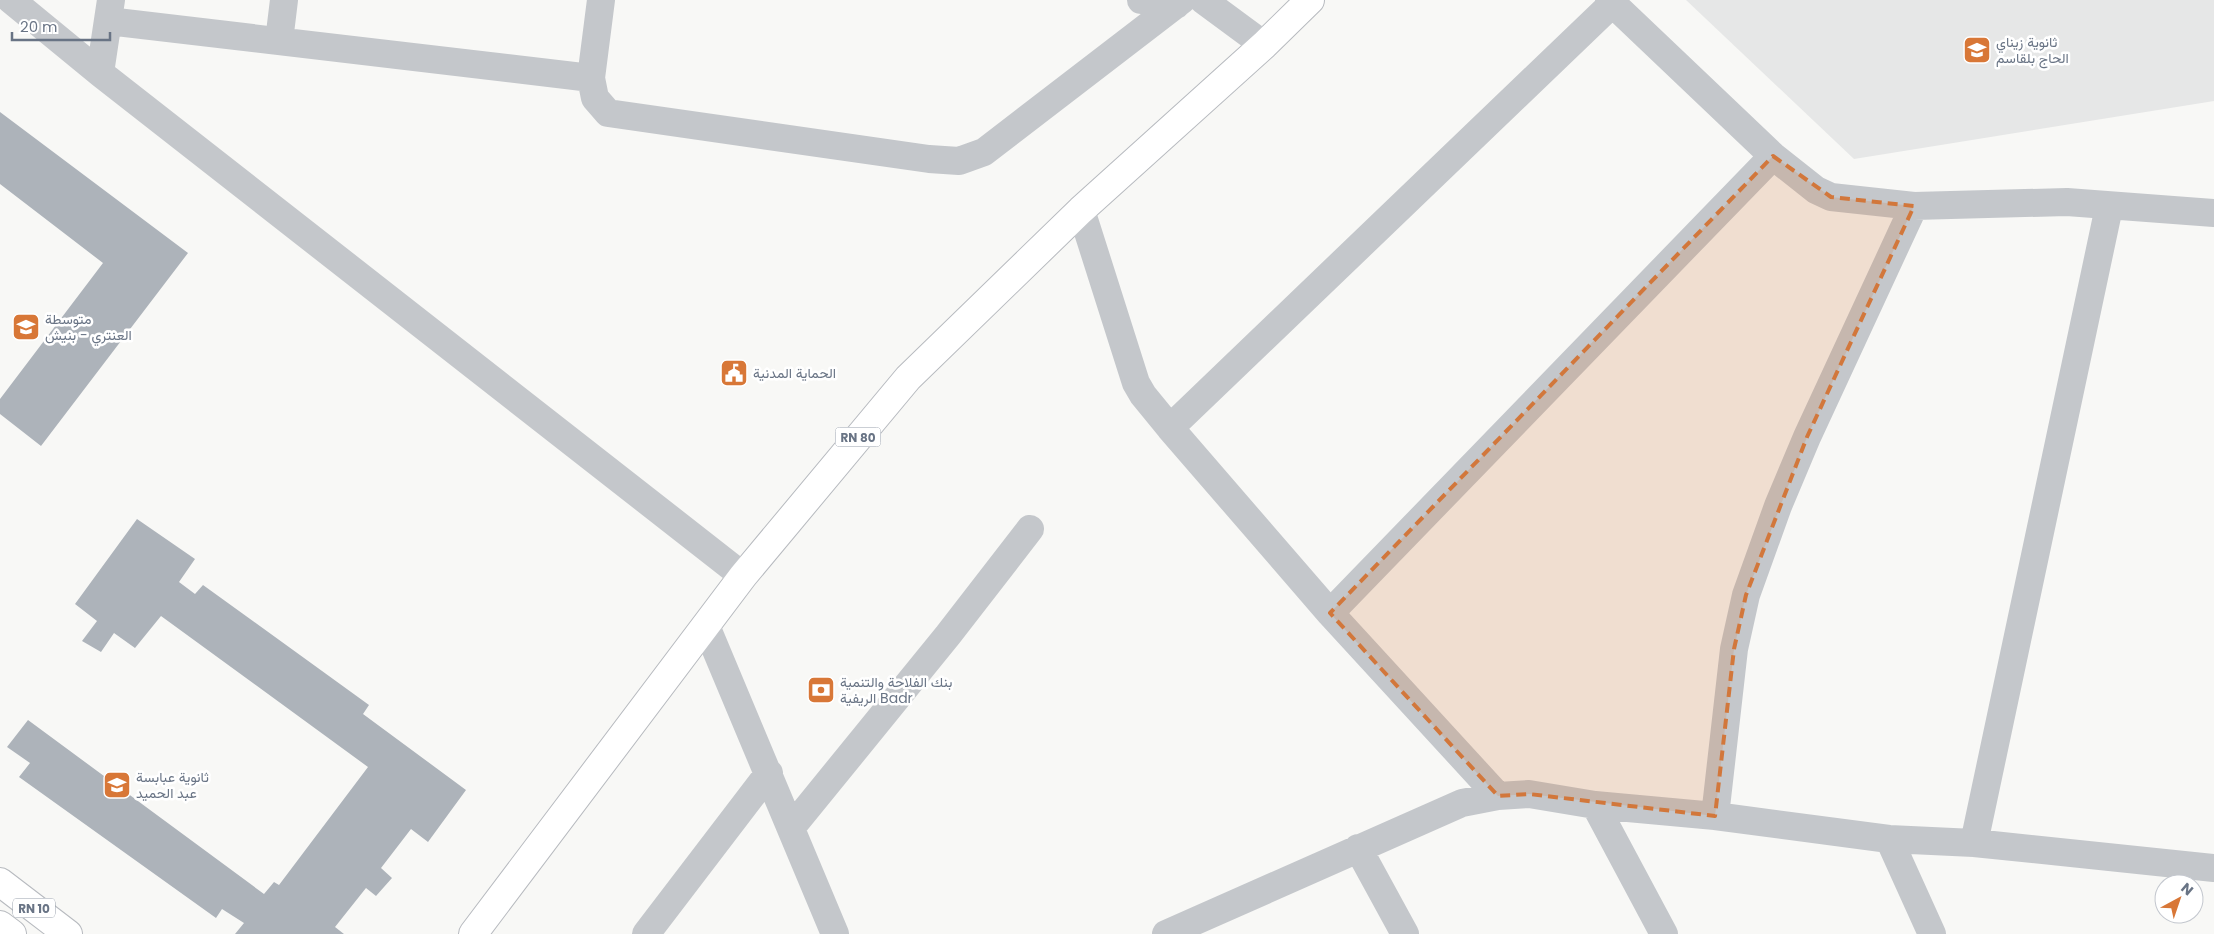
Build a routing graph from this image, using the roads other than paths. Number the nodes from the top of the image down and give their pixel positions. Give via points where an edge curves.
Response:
1 (11, 0) edge
2 (284, 0) edge
3 (601, 0) edge
4 (1141, 0) edge
5 (1203, 0) edge
6 (1310, 0) edge
7 (1179, 2) edge
8 (1611, 2) edge
9 (109, 10) edge
10 (279, 41) junction
11 (1264, 45) junction
12 (100, 73) junction
13 (592, 78) junction
14 (1773, 156) junction
15 (1914, 206) junction
16 (2109, 206) junction
17 (1081, 210) junction
18 (2214, 213) edge
19 (1170, 428) junction
20 (1030, 529) dead end
21 (743, 576) junction
22 (1330, 613) junction
23 (706, 626) junction
24 (769, 773) junction
25 (1498, 796) junction
26 (1595, 805) junction
27 (1715, 816) junction
28 (790, 828) junction
29 (1889, 839) junction
30 (1974, 843) junction
31 (1358, 848) junction
32 (2214, 868) edge
33 (0, 882) edge
34 (0, 925) edge
35 (12, 934) edge
36 (68, 934) edge
37 (473, 934) edge
38 (646, 934) edge
39 (835, 934) edge
40 (1166, 934) edge
41 (1405, 934) edge
42 (1664, 934) edge
43 (1932, 934) edge

1 - 12 street
2 - 10 street
3 - 13 street
4 - 7 street
5 - 11 street
6 - 11 main road, RN 80
7 - 13 street via 984,152 959,161 608,113 595,98
8 - 14 street
8 - 19 street
9 - 10 street
9 - 12 street
10 - 13 street
11 - 17 main road, RN 80
12 - 21 street
14 - 15 street via 1831,198
14 - 22 street
15 - 16 street via 2066,202
15 - 27 street via 1807,437 1746,595 1734,649
16 - 18 street
16 - 30 street
17 - 19 street via 1136,383
17 - 21 main road, RN 80 via 908,378
19 - 22 street
20 - 28 street
21 - 23 main road, RN 80
22 - 25 street
23 - 24 street
23 - 37 main road, RN 80
24 - 28 street
24 - 38 street
25 - 26 street via 1529,794
25 - 31 street via 1462,804
26 - 27 street
26 - 42 street
27 - 29 street
28 - 39 street
29 - 30 street
29 - 43 street
30 - 32 street
31 - 40 street
31 - 41 street
33 - 36 main road, RN 10
34 - 35 main road, RN 10

